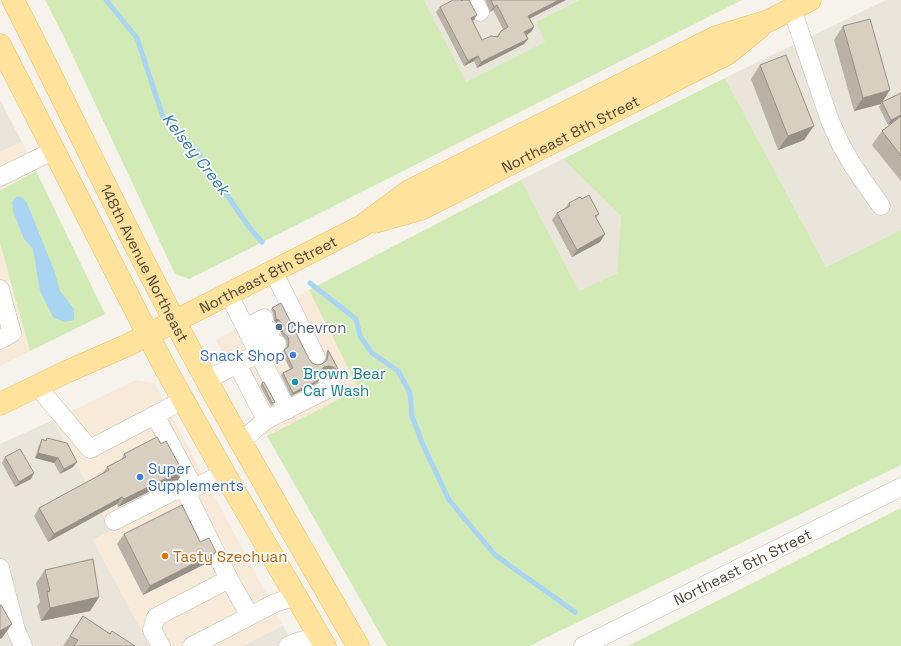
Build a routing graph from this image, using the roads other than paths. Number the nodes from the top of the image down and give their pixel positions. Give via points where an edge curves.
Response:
1 (13, 0) edge
2 (801, 5) edge
3 (25, 23) junction
4 (0, 30) edge
5 (0, 45) edge
6 (54, 150) junction
7 (0, 177) edge
8 (881, 206) dead end
9 (273, 271) junction
10 (0, 289) edge
11 (228, 293) junction
12 (174, 320) junction
13 (148, 334) junction
14 (0, 340) edge
15 (252, 340) junction
16 (316, 357) dead end
17 (237, 364) junction
18 (327, 379) dead end
19 (206, 380) junction
20 (37, 386) junction
21 (183, 400) junction
22 (0, 404) edge
23 (287, 410) junction
24 (155, 415) junction
25 (266, 420) junction
26 (240, 442) junction
27 (224, 473) junction
28 (901, 487) edge
29 (190, 490) junction
30 (114, 521) dead end
31 (0, 568) edge
32 (229, 579) junction
33 (296, 596) junction
34 (250, 616) junction
35 (322, 641) edge
36 (356, 643) edge
37 (23, 646) edge
38 (161, 646) edge
39 (192, 646) edge
40 (288, 646) edge
41 (583, 646) edge

1 - 3 main road, 148th Avenue Northeast
2 - 8 street via 830,121 853,166
2 - 9 main road, Northeast 8th Street via 768,21 727,54 420,209 362,226
3 - 4 main road via 24,37 19,41 9,40
3 - 12 main road, 148th Avenue Northeast
5 - 6 main road, 148th Avenue Northeast
6 - 7 street
6 - 13 main road, 148th Avenue Northeast
9 - 11 main road, Northeast 8th Street
9 - 16 street via 292,320
10 - 14 street via 12,333
11 - 12 main road, Northeast 8th Street
11 - 15 street
12 - 13 main road, Northeast 8th Street
12 - 19 main road, 148th Avenue Northeast
13 - 20 main road, Northeast 8th Street
13 - 21 main road, 148th Avenue Northeast
15 - 15 street via 271,331
15 - 17 street
15 - 23 street
17 - 19 street
17 - 25 street
18 - 23 street via 332,387
19 - 26 main road, 148th Avenue Northeast
20 - 22 main road, Northeast 8th Street
20 - 24 street via 90,449
21 - 24 street
21 - 27 main road, 148th Avenue Northeast
23 - 25 street
24 - 29 street
25 - 26 street
26 - 36 main road, 148th Avenue Northeast
27 - 29 street
27 - 33 main road, 148th Avenue Northeast
28 - 41 street, Northeast 6th Street
29 - 30 street via 176,490
29 - 32 street
31 - 37 street via 16,630
32 - 34 street
32 - 38 street via 156,617 152,630
33 - 34 street
33 - 35 main road, 148th Avenue Northeast
33 - 36 main road via 312,592 318,595
34 - 39 street
35 - 40 street via 297,642

